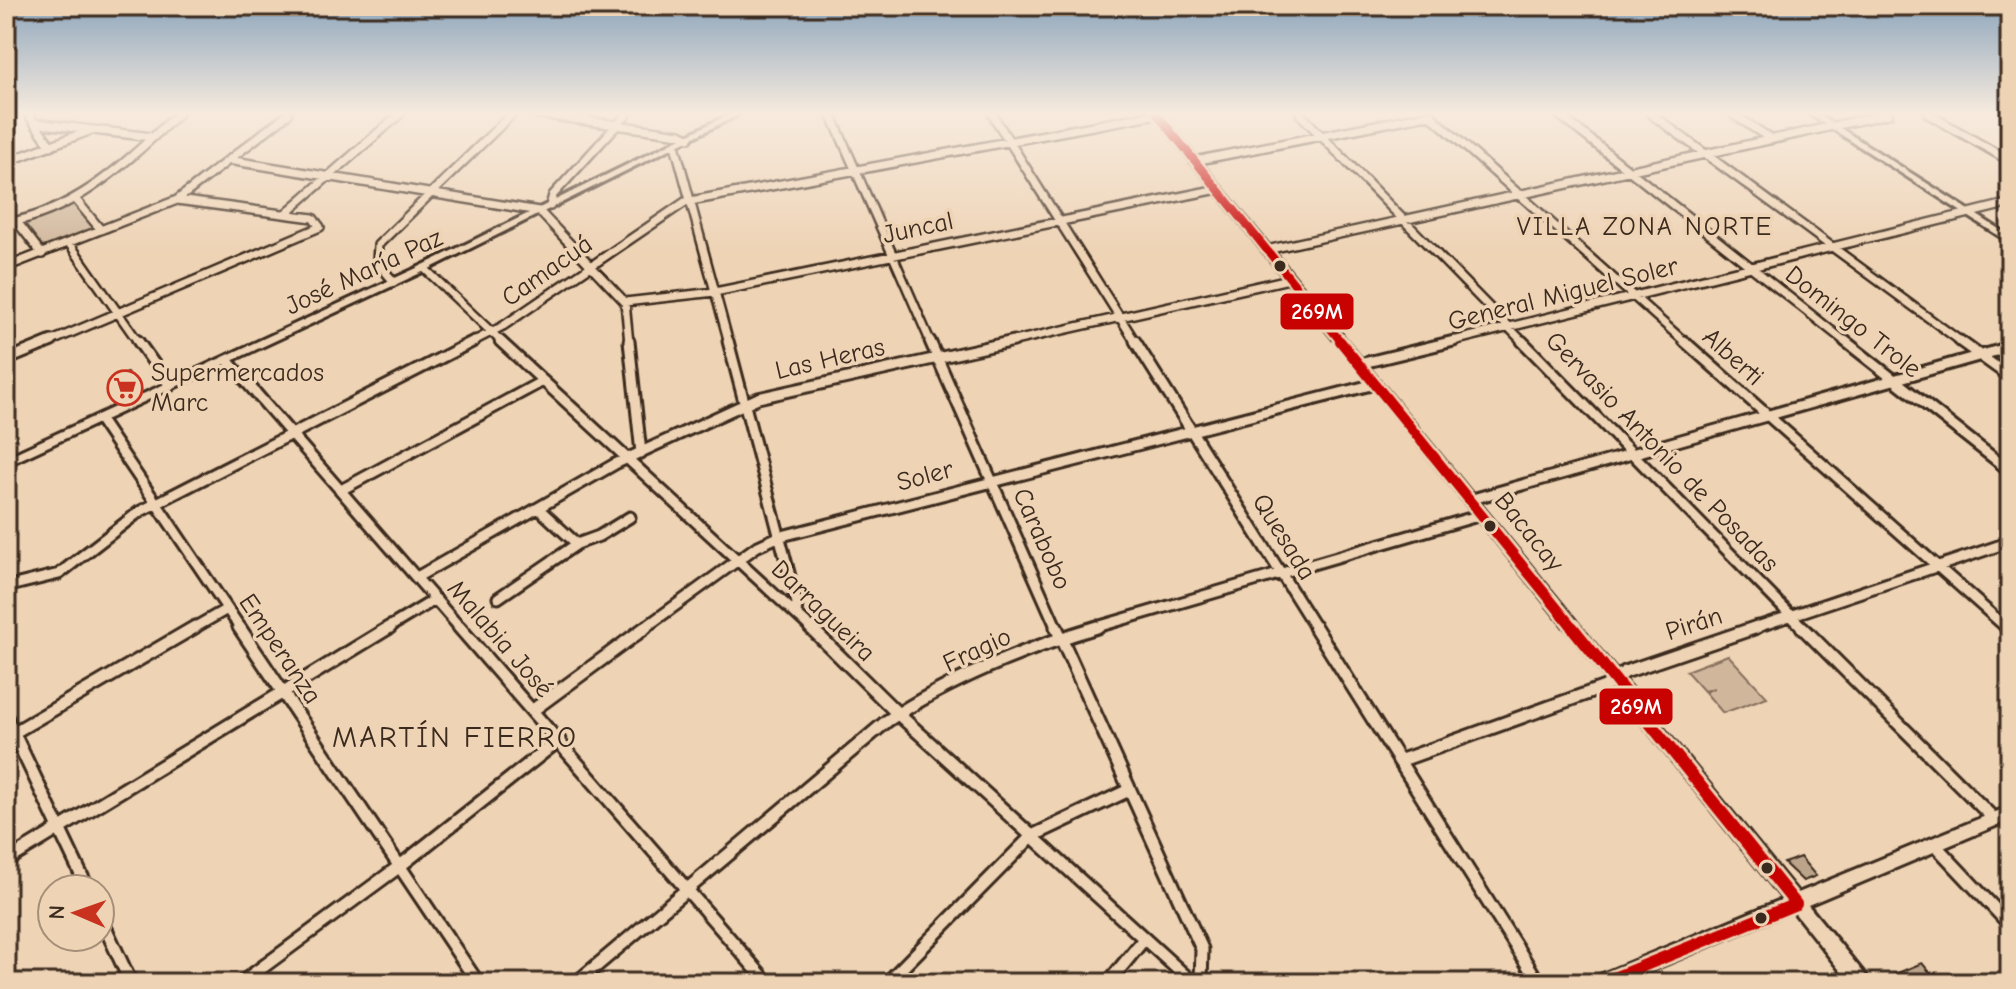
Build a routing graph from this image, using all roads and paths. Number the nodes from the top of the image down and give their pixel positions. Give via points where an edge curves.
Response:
1 (125, 160) edge
2 (228, 160) joint
3 (346, 160) edge
4 (465, 160) edge
5 (585, 160) edge
6 (644, 160) edge
7 (681, 160) edge
8 (850, 160) edge
9 (907, 160) edge
10 (1021, 160) edge
11 (1198, 160) edge
12 (1346, 160) edge
13 (1481, 160) edge
14 (1618, 160) edge
15 (1683, 160) edge
16 (1714, 160) edge
17 (1885, 160) edge
18 (1194, 161) joint
19 (854, 170) junction
20 (1632, 171) junction
21 (328, 176) junction
22 (1218, 189) junction
23 (431, 193) junction
24 (1519, 194) junction
25 (177, 200) junction
26 (691, 200) junction
27 (77, 201) junction
28 (2010, 203) edge
29 (550, 206) junction
30 (539, 211) junction
31 (285, 214) junction
32 (1969, 214) junction
33 (1404, 220) junction
34 (1059, 221) junction
35 (6, 223) edge
36 (18, 223) junction
37 (101, 230) junction
38 (2010, 240) edge
39 (69, 243) junction
40 (1833, 248) junction
41 (1266, 250) junction
42 (42, 254) junction
43 (893, 255) junction
44 (590, 265) junction
45 (6, 267) edge
46 (424, 268) junction
47 (1754, 268) junction
48 (1289, 279) junction
49 (394, 282) junction
50 (715, 292) junction
51 (1635, 297) junction
52 (625, 302) junction
53 (119, 313) junction
54 (1119, 317) junction
55 (1510, 328) junction
56 (490, 333) junction
57 (2010, 347) edge
58 (1981, 355) junction
59 (938, 357) junction
60 (6, 360) edge
61 (228, 361) junction
62 (1359, 364) junction
63 (2010, 377) edge
64 (1895, 380) junction
65 (543, 381) junction
66 (1375, 384) junction
67 (170, 386) junction
68 (744, 403) junction
69 (1769, 417) junction
70 (100, 420) junction
71 (1192, 431) junction
72 (293, 434) junction
73 (641, 453) junction
74 (1632, 454) junction
75 (626, 460) junction
76 (6, 462) edge
77 (2010, 471) edge
78 (992, 481) junction
79 (341, 490) junction
80 (1469, 500) junction
81 (156, 503) junction
82 (538, 508) junction
83 (1481, 515) junction
84 (630, 517) dead end
85 (778, 537) junction
86 (2010, 542) edge
87 (577, 544) junction
88 (738, 560) junction
89 (1938, 567) junction
90 (1281, 574) junction
91 (417, 577) junction
92 (6, 587) edge
93 (498, 598) dead end
94 (436, 599) junction
95 (227, 609) junction
96 (796, 614) junction
97 (1792, 617) junction
98 (2010, 631) edge
99 (1060, 637) junction
100 (1615, 680) junction
101 (282, 691) junction
102 (533, 710) junction
103 (897, 713) junction
104 (6, 717) edge
105 (13, 733) junction
106 (559, 740) junction
107 (1399, 761) junction
108 (1129, 790) junction
109 (2002, 816) edge
110 (59, 827) junction
111 (1032, 836) junction
112 (1935, 845) junction
113 (6, 861) edge
114 (400, 866) junction
115 (81, 873) edge
116 (687, 891) junction
117 (1796, 904) junction
118 (2010, 925) edge
119 (1144, 939) junction
120 (116, 951) edge
121 (131, 983) edge
122 (241, 983) edge
123 (478, 983) edge
124 (576, 983) edge
125 (768, 983) edge
126 (887, 983) edge
127 (1108, 983) edge
128 (1193, 983) edge
129 (1201, 983) edge
130 (1539, 983) edge
131 (1601, 983) edge
132 (1861, 983) edge

1 - 27 street
2 - 21 street
2 - 25 street
3 - 21 street
4 - 23 street
5 - 29 street via 553,195
6 - 29 street, José María Paz
7 - 26 street
8 - 19 street, Carabobo
9 - 19 street, Camacuá
10 - 34 street, Quesada
11 - 18 street
12 - 33 street, Gervasio Antonio de Posadas
13 - 24 street, Alberti
14 - 20 street, Domingo Trole
15 - 20 street
16 - 40 street
17 - 32 street
18 - 22 street, Bacacay
19 - 26 street, Camacuá
19 - 43 street, Carabobo
20 - 24 street
20 - 47 street, Domingo Trole
21 - 23 street
21 - 31 street
22 - 34 street, Juncal
22 - 41 street, Bacacay
23 - 30 street
23 - 49 street via 378,245 377,262
24 - 33 street
24 - 51 street, Alberti
25 - 31 street
25 - 37 street
26 - 44 street, Camacuá
26 - 50 street
27 - 36 street
27 - 37 street
28 - 32 street, General Miguel Soler
29 - 30 street, José María Paz
30 - 44 street
30 - 46 street, José María Paz
31 - 53 street via 317,219 320,227
32 - 38 street
32 - 40 street, General Miguel Soler
33 - 41 street
33 - 55 street, Gervasio Antonio de Posadas
34 - 43 street, Juncal
34 - 54 street, Quesada
35 - 36 street
36 - 42 street
37 - 39 street
39 - 42 street
39 - 53 street
40 - 47 street, General Miguel Soler
40 - 58 street
41 - 48 street, Bacacay
42 - 45 street
43 - 50 street, Juncal
43 - 59 street, Carabobo
44 - 52 street
44 - 56 street, Camacuá
46 - 49 street, José María Paz
46 - 56 street, Darragueira
47 - 51 street, General Miguel Soler
47 - 64 street, Domingo Trole
48 - 54 street, Las Heras
48 - 62 street, Bacacay
49 - 61 street, José María Paz
50 - 52 street, Juncal
50 - 68 street
51 - 55 street, General Miguel Soler
51 - 69 street, Alberti
52 - 73 street
53 - 60 street
53 - 67 street
54 - 59 street, Las Heras
54 - 71 street, Quesada
55 - 62 street, General Miguel Soler
55 - 74 street, Gervasio Antonio de Posadas
56 - 65 street, Darragueira
56 - 72 street, Camacuá
57 - 58 street
58 - 63 street
58 - 64 street
59 - 68 street, Las Heras
59 - 78 street, Carabobo
61 - 67 street, José María Paz
61 - 72 street, Malabia José
62 - 66 street, Bacacay
64 - 69 street
64 - 77 street, Domingo Trole
65 - 75 street, Darragueira
65 - 79 street
66 - 71 street, Soler
66 - 80 street, Bacacay
67 - 70 street, José María Paz
68 - 73 street, Las Heras
68 - 85 street
69 - 74 street
69 - 89 street, Alberti
70 - 76 street, José María Paz
70 - 81 street, Emperanza
71 - 78 street, Soler
71 - 90 street, Quesada
72 - 79 street, Malabia José
72 - 81 street, Camacuá
73 - 75 street, Las Heras
74 - 80 street
74 - 97 street, Gervasio Antonio de Posadas
75 - 82 street, Las Heras
75 - 88 street, Darragueira
78 - 85 street, Soler
78 - 99 street, Carabobo
79 - 91 street, Malabia José
80 - 83 street, Bacacay
81 - 92 street, Camacuá via 59,574
81 - 95 street, Emperanza
82 - 87 street
82 - 91 street, Las Heras
83 - 90 street, Fragio
83 - 100 street, Bacacay
84 - 87 street
85 - 88 street, Soler
85 - 96 street
86 - 89 street, Pirán
87 - 93 street
88 - 96 street, Darragueira
88 - 102 street, Soler
89 - 97 street, Pirán
89 - 98 street, Alberti
90 - 99 street, Fragio
90 - 107 street, Quesada
91 - 94 street, Malabia José
94 - 101 street
94 - 102 street, Malabia José
95 - 101 street, Emperanza
95 - 105 street
96 - 103 street, Darragueira
97 - 100 street, Pirán via 1625,672
97 - 109 street, Gervasio Antonio de Posadas
99 - 103 street, Fragio
99 - 108 street, Carabobo
100 - 107 street, Pirán
100 - 117 street, Bacacay
101 - 110 street
101 - 114 street, Emperanza
102 - 106 street, Malabia José
103 - 111 street, Darragueira
103 - 116 street, Fragio
104 - 105 street
105 - 110 street
106 - 114 street
106 - 116 street, Malabia José
107 - 130 street, Quesada
108 - 111 street
108 - 129 street, Carabobo via 1202,949
109 - 112 street
110 - 113 street
110 - 115 street
111 - 119 street, Darragueira
111 - 126 street
112 - 117 street
112 - 118 street
114 - 122 street
114 - 123 street, Emperanza
116 - 124 street, Fragio
116 - 125 street, Malabia José
117 - 131 street
117 - 132 street, Bacacay
119 - 127 street
119 - 128 street, Darragueira
120 - 121 street

